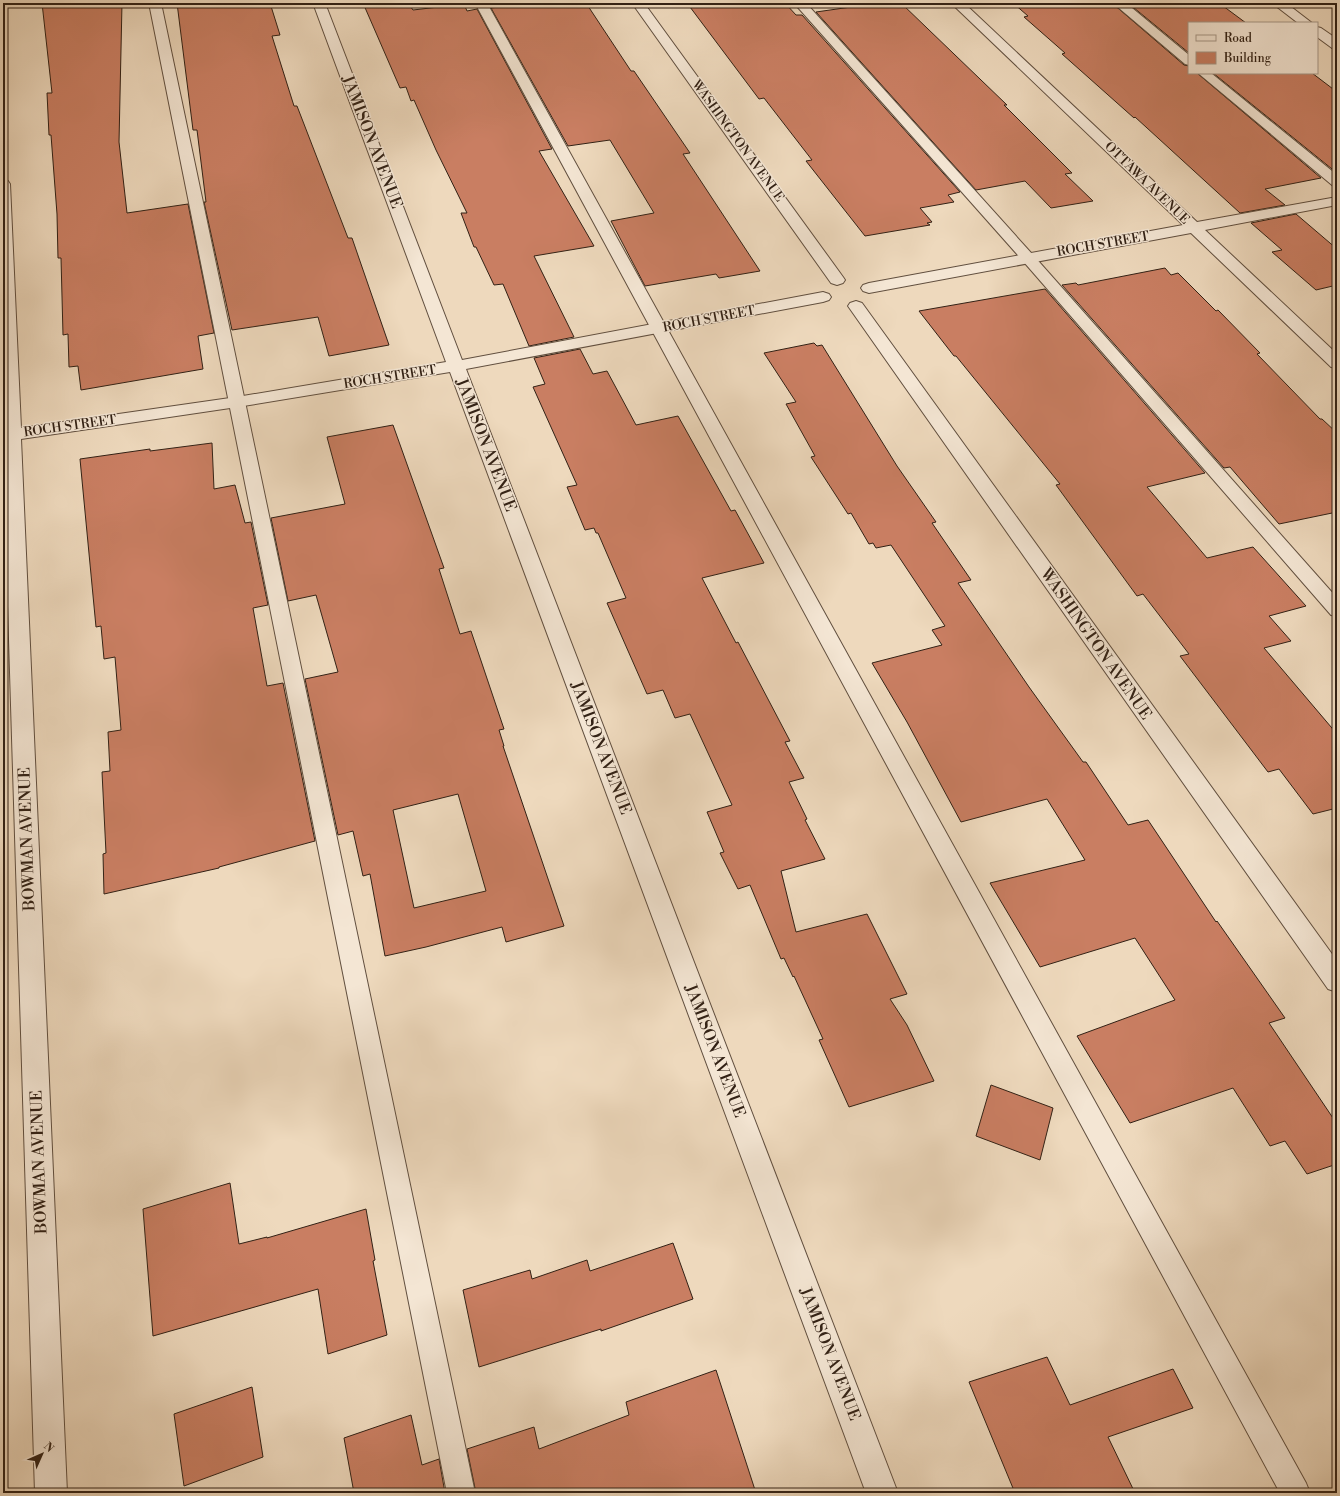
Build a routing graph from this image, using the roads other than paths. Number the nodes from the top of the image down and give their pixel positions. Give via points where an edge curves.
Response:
1 (155, 3) edge
2 (319, 3) edge
3 (481, 3) edge
4 (638, 3) edge
5 (800, 3) edge
6 (957, 3) edge
7 (1119, 3) edge
8 (1278, 3) edge
9 (1305, 22) edge
10 (1318, 32) edge
11 (1337, 46) edge
12 (1188, 60) edge
13 (1205, 74) edge
14 (1337, 182) edge
15 (3, 184) edge
16 (1337, 201) edge
17 (1195, 228) junction
18 (1028, 258) junction
19 (837, 280) junction
20 (860, 283) junction
21 (838, 303) junction
22 (660, 328) junction
23 (1337, 363) edge
24 (456, 366) junction
25 (237, 402) junction
26 (8, 435) edge
27 (1337, 610) edge
28 (1337, 981) edge
29 (51, 1493) edge
30 (461, 1493) edge
31 (882, 1493) edge
32 (1296, 1493) edge

1 - 25 lane
2 - 24 street, JAMISON AVENUE
3 - 22 lane
4 - 19 street, WASHINGTON AVENUE
5 - 18 lane
6 - 17 street, OTTAWA AVENUE
7 - 12 lane
8 - 9 street
10 - 11 street
13 - 14 lane
15 - 26 street, BOWMAN AVENUE
16 - 17 street, ROCH STREET
17 - 18 street, ROCH STREET
17 - 23 street, OTTAWA AVENUE
18 - 20 street, ROCH STREET
18 - 27 lane
19 - 20 street, ROCH STREET
19 - 21 street via 828,283 821,291
20 - 21 street via 871,295 868,300
21 - 22 street, ROCH STREET
21 - 28 street, WASHINGTON AVENUE
22 - 24 street, ROCH STREET
22 - 32 lane
24 - 25 street, ROCH STREET
24 - 31 street, JAMISON AVENUE
25 - 26 street, ROCH STREET
25 - 30 lane
26 - 29 street, BOWMAN AVENUE

